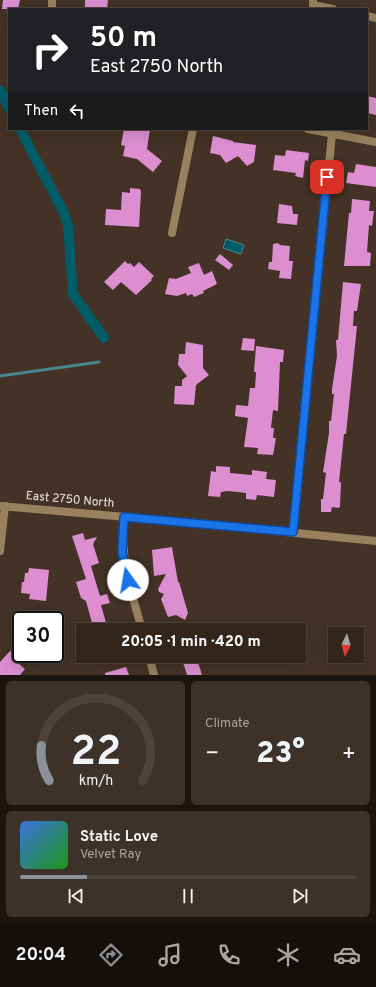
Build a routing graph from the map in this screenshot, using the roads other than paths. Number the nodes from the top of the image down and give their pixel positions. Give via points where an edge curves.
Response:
1 (313, 2) edge
2 (330, 8) edge
3 (193, 130) edge
4 (313, 130) edge
5 (332, 134) junction
6 (376, 142) edge
7 (172, 233) dead end
8 (3, 506) edge
9 (124, 517) junction
10 (293, 532) junction
11 (376, 541) edge
12 (0, 551) edge
13 (140, 623) edge
14 (151, 663) edge
15 (154, 675) edge

1 - 2 street
3 - 7 street
4 - 5 street
5 - 6 street
5 - 10 street
8 - 9 street, East 2750 North
8 - 12 street
9 - 10 street, East 2750 North
9 - 13 street via 124,560
10 - 11 street, East 2750 North
14 - 15 street

